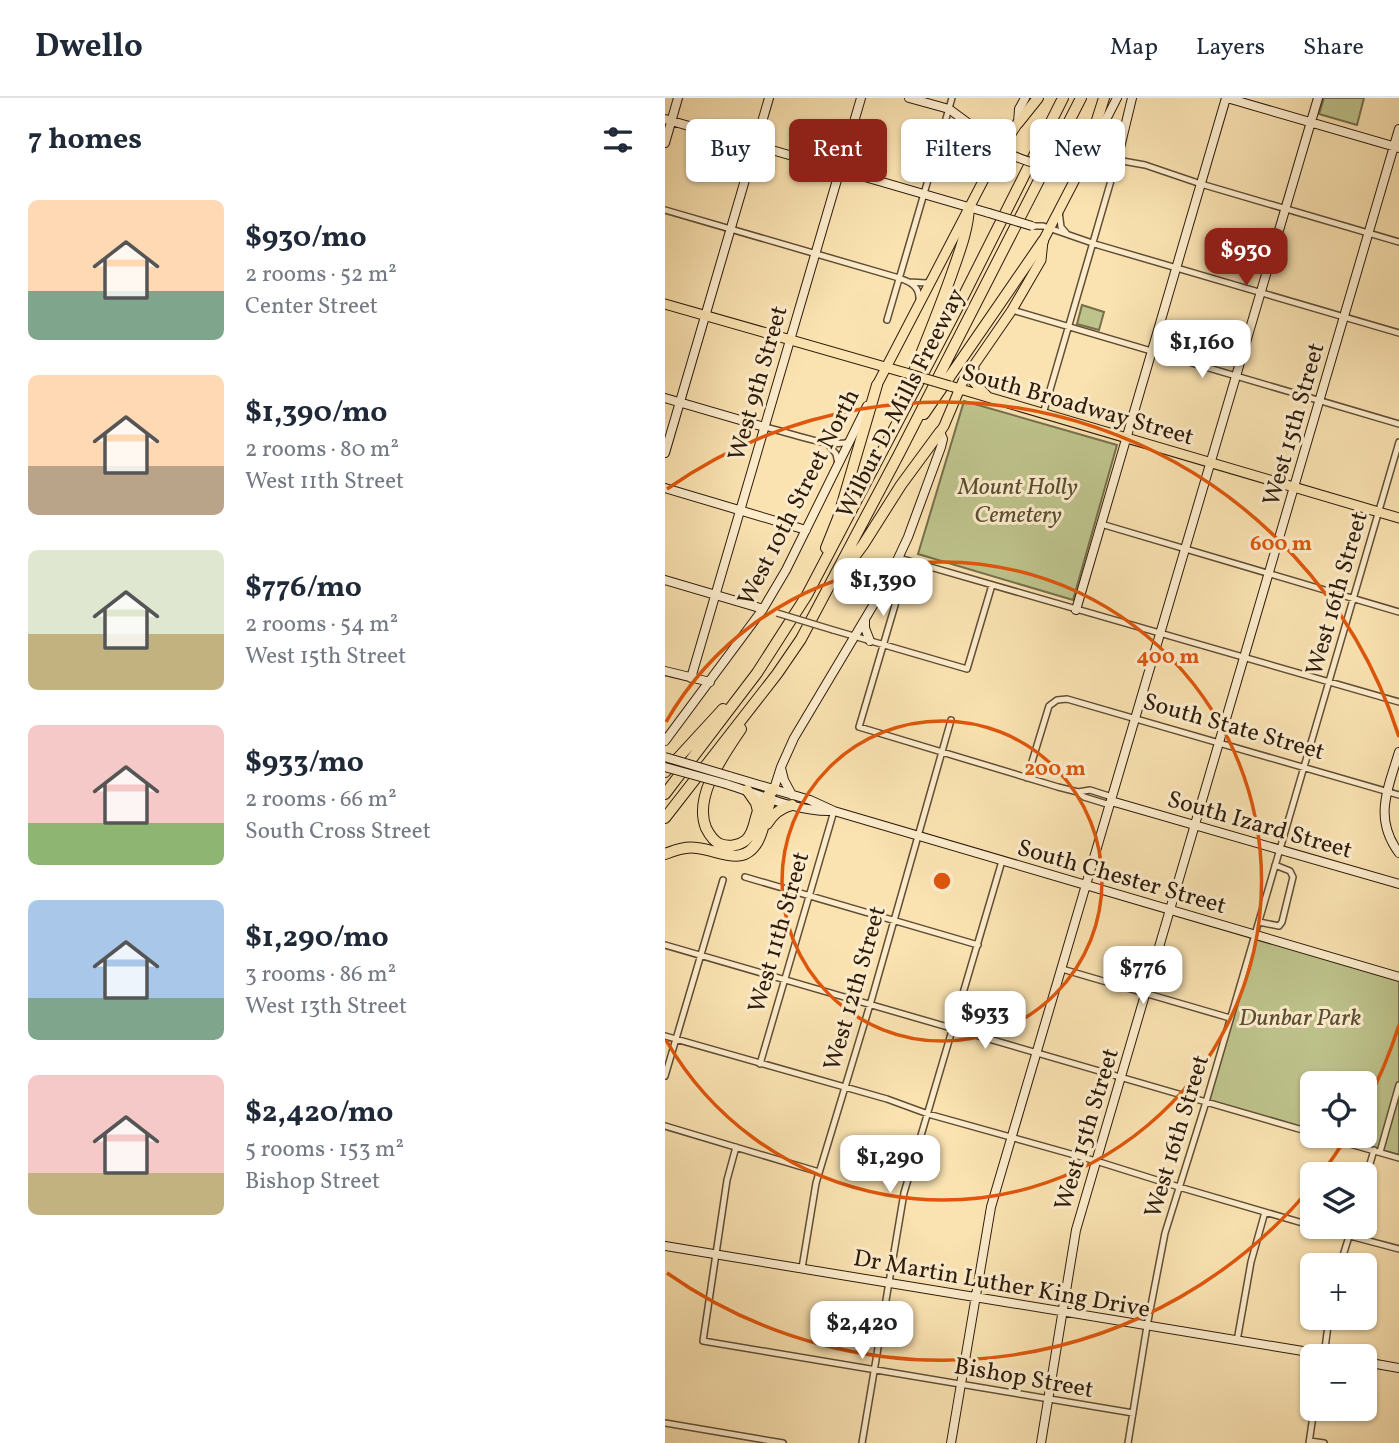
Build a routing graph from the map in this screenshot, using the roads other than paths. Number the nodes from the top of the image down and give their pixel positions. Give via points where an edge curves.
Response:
1 (678, 98) edge
2 (769, 98) edge
3 (861, 98) edge
4 (909, 98) edge
5 (952, 98) edge
6 (1025, 98) edge
7 (1038, 98) edge
8 (1063, 98) edge
9 (1080, 98) edge
10 (1104, 98) edge
11 (1117, 98) edge
12 (1132, 98) edge
13 (1226, 98) edge
14 (1318, 98) edge
15 (949, 110) junction
16 (763, 119) edge
17 (855, 119) edge
18 (963, 119) edge
19 (1096, 119) edge
20 (1105, 119) edge
21 (668, 120) edge
22 (1018, 122) junction
23 (1311, 122) junction
24 (686, 125) edge
25 (1016, 125) edge
26 (1125, 125) edge
27 (1399, 129) edge
28 (665, 143) edge
29 (1396, 147) edge
30 (1125, 161) edge
31 (745, 182) edge
32 (836, 182) edge
33 (882, 182) edge
34 (982, 182) edge
35 (1071, 182) edge
36 (1110, 182) edge
37 (1201, 184) junction
38 (924, 194) junction
39 (969, 207) junction
40 (1285, 209) junction
41 (665, 210) edge
42 (1059, 211) junction
43 (1032, 226) junction
44 (731, 229) junction
45 (1051, 229) junction
46 (1368, 233) junction
47 (1069, 236) junction
48 (1043, 241) junction
49 (1399, 242) edge
50 (1092, 243) junction
51 (815, 254) junction
52 (1176, 268) junction
53 (899, 278) junction
54 (932, 279) junction
55 (908, 282) junction
56 (1260, 292) junction
57 (665, 303) edge
58 (1012, 310) junction
59 (915, 312) junction
60 (705, 315) junction
61 (1344, 317) junction
62 (887, 320) dead end
63 (1068, 326) junction
64 (1399, 333) edge
65 (790, 340) junction
66 (1151, 352) junction
67 (975, 363) junction
68 (886, 368) junction
69 (1235, 376) junction
70 (877, 385) junction
71 (955, 387) junction
72 (665, 398) edge
73 (989, 398) junction
74 (1319, 401) junction
75 (680, 402) junction
76 (1042, 414) junction
77 (1399, 424) edge
78 (764, 426) junction
79 (940, 432) junction
80 (907, 437) junction
81 (1125, 438) junction
82 (850, 441) junction
83 (1399, 442) edge
84 (827, 443) junction
85 (665, 453) edge
86 (1210, 463) junction
87 (837, 468) junction
88 (870, 477) junction
89 (665, 488) edge
90 (1294, 488) junction
91 (740, 510) junction
92 (1378, 512) junction
93 (1399, 518) edge
94 (1101, 524) junction
95 (806, 530) junction
96 (1184, 549) junction
97 (899, 558) junction
98 (915, 563) junction
99 (1269, 574) junction
100 (665, 580) edge
101 (992, 585) junction
102 (715, 595) junction
103 (807, 595) junction
104 (1353, 599) junction
105 (822, 601) junction
106 (749, 605) junction
107 (763, 609) junction
108 (1076, 610) junction
109 (1399, 612) edge
110 (865, 620) junction
111 (753, 624) junction
112 (1160, 634) junction
113 (855, 636) junction
114 (870, 641) junction
115 (883, 644) junction
116 (1244, 658) junction
117 (665, 671) edge
118 (757, 673) junction
119 (777, 674) junction
120 (691, 678) junction
121 (710, 682) junction
122 (1328, 682) junction
123 (702, 693) junction
124 (1399, 702) edge
125 (1136, 718) junction
126 (951, 720) dead end
127 (666, 739) edge
128 (1219, 742) junction
129 (942, 752) junction
130 (1399, 752) edge
131 (665, 757) edge
132 (781, 767) junction
133 (1304, 767) junction
134 (665, 768) edge
135 (1027, 778) junction
136 (728, 780) junction
137 (747, 790) junction
138 (1387, 791) junction
139 (665, 794) edge
140 (1399, 794) edge
141 (770, 795) junction
142 (792, 800) junction
143 (1111, 801) junction
144 (758, 811) junction
145 (834, 811) junction
146 (665, 818) edge
147 (1195, 827) junction
148 (761, 833) junction
149 (919, 836) junction
150 (1279, 850) junction
151 (1399, 853) edge
152 (665, 854) edge
153 (1002, 861) junction
154 (1275, 865) junction
155 (745, 877) dead end
156 (723, 880) dead end
157 (1399, 884) edge
158 (1086, 886) junction
159 (809, 895) junction
160 (1170, 910) junction
161 (894, 920) junction
162 (1259, 922) junction
163 (1255, 935) junction
164 (665, 944) edge
165 (978, 945) junction
166 (701, 955) junction
167 (1062, 969) junction
168 (1399, 977) edge
169 (785, 980) junction
170 (1147, 993) junction
171 (870, 1004) junction
172 (1230, 1018) junction
173 (953, 1028) junction
174 (665, 1036) edge
175 (676, 1040) junction
176 (1038, 1053) junction
177 (760, 1064) junction
178 (665, 1076) edge
179 (1122, 1077) junction
180 (1399, 1085) edge
181 (845, 1088) junction
182 (1206, 1102) junction
183 (928, 1114) junction
184 (665, 1126) edge
185 (1300, 1129) edge
186 (1012, 1138) junction
187 (736, 1147) junction
188 (1366, 1148) edge
189 (1377, 1151) junction
190 (1399, 1157) edge
191 (1096, 1161) junction
192 (1373, 1162) edge
193 (819, 1172) junction
194 (1179, 1187) junction
195 (1265, 1212) junction
196 (1300, 1222) edge
197 (1361, 1239) edge
198 (665, 1246) edge
199 (1399, 1249) edge
200 (715, 1254) junction
201 (802, 1268) junction
202 (888, 1284) junction
203 (975, 1298) junction
204 (1063, 1312) junction
205 (1147, 1326) junction
206 (1237, 1341) junction
207 (1300, 1352) edge
208 (1377, 1364) edge
209 (1399, 1368) edge
210 (874, 1370) junction
211 (961, 1383) junction
212 (1048, 1399) junction
213 (1133, 1413) junction
214 (1312, 1421) edge
215 (665, 1423) edge
216 (1309, 1442) edge
217 (783, 1443) edge
218 (862, 1443) edge
219 (951, 1443) edge
220 (1041, 1443) edge
221 (1128, 1443) edge
222 (1324, 1443) edge

1 - 21 street
2 - 16 street
3 - 17 street, West 9th Street
4 - 15 street
5 - 15 street
6 - 22 street
7 - 22 highway
8 - 88 highway, Wilbur D. Mills Freeway
9 - 80 highway, Wilbur D. Mills Freeway
10 - 19 highway
11 - 20 street
12 - 26 street
13 - 23 street
13 - 37 street
14 - 23 street
15 - 18 street
15 - 38 street
21 - 24 street
21 - 28 street
22 - 25 main road
23 - 29 street
23 - 40 street
27 - 29 street, West 15th Street
29 - 46 street, West 15th Street
30 - 37 street
31 - 44 street
32 - 51 street, West 9th Street
33 - 38 street
34 - 39 main road
35 - 42 main road
36 - 50 street
37 - 40 street
37 - 52 street
38 - 39 street
38 - 53 street
39 - 43 street, bridge
39 - 54 main road
39 - 88 highway via 968,223 928,339
40 - 46 street
40 - 56 street
41 - 44 street
42 - 45 main road
42 - 47 street via 1061,227
43 - 45 street
43 - 48 main road
44 - 51 street
44 - 60 street
45 - 47 street
45 - 48 main road
46 - 49 street
46 - 61 street, West 15th Street
47 - 50 street
48 - 58 main road via 1041,260
48 - 80 highway
50 - 52 street
50 - 63 street
51 - 53 street
51 - 65 street, West 9th Street
52 - 56 street
52 - 66 street
53 - 55 street
53 - 62 street
54 - 55 street
54 - 59 main road
55 - 59 street via 919,293
56 - 61 street
56 - 69 street
57 - 60 main road, South Broadway Street
58 - 63 street
58 - 67 main road
59 - 68 main road
60 - 65 main road, South Broadway Street
60 - 75 street
61 - 64 street
61 - 74 street, West 15th Street
63 - 66 street
63 - 76 street
65 - 68 main road, South Broadway Street
65 - 78 street, West 9th Street
66 - 69 street
66 - 81 street
67 - 71 main road
67 - 73 main road via 973,381
68 - 70 main road
68 - 71 main road, South Broadway Street, bridge
69 - 74 street
69 - 86 street
70 - 82 street, West 10th Street North
70 - 103 highway via 838,518
71 - 73 main road, South Broadway Street
71 - 79 main road
72 - 75 street
73 - 76 main road, South Broadway Street
74 - 77 street
74 - 90 street, West 15th Street
75 - 78 street
75 - 85 street
76 - 81 main road, South Broadway Street
78 - 84 street
78 - 91 street, West 9th Street
79 - 97 street via 941,447
79 - 105 highway
80 - 105 highway, Wilbur D. Mills Freeway
81 - 86 main road, South Broadway Street
81 - 94 street
82 - 84 street
82 - 87 street, West 10th Street North
83 - 92 street, West 16th Street
84 - 87 street via 836,454
86 - 90 main road, South Broadway Street
86 - 96 street
87 - 95 street, West 10th Street North
88 - 103 highway, Wilbur D. Mills Freeway
89 - 91 street
90 - 92 main road, South Broadway Street
90 - 99 street, West 15th Street
91 - 95 street
91 - 102 street, West 9th Street
92 - 93 main road, South Broadway Street
92 - 104 street, West 16th Street
94 - 96 street
94 - 108 street
95 - 107 street, West 10th Street North
96 - 99 street
96 - 112 street
97 - 98 street
97 - 110 street
98 - 101 street
98 - 115 street via 901,586
99 - 104 street
99 - 116 street, West 15th Street
100 - 102 street
101 - 108 street
101 - 115 street via 967,669
102 - 106 street
102 - 120 street, West 9th Street
103 - 118 highway, Wilbur D. Mills Freeway
104 - 109 street
104 - 122 street, West 16th Street
105 - 119 highway, Wilbur D. Mills Freeway
106 - 107 street
106 - 111 street
107 - 111 street, West 10th Street North
107 - 113 street, bridge
108 - 112 street
110 - 113 street
110 - 114 street
111 - 121 street, West 10th Street North
112 - 116 street
112 - 125 street
113 - 114 street
113 - 132 street
114 - 115 street
115 - 129 street, South Izard Street via 859,727
116 - 122 street
116 - 128 street, West 15th Street
117 - 120 street
118 - 134 highway
118 - 139 highway, Wilbur D. Mills Freeway
119 - 144 highway via 715,771 705,799 704,822 714,840 735,845 749,838
119 - 146 highway, Wilbur D. Mills Freeway
120 - 121 street
120 - 123 street
121 - 123 street, West 10th Street North
122 - 124 street
122 - 133 street, West 16th Street
123 - 127 street
125 - 128 street, South State Street
125 - 135 street, South State Street via 1058,700 1047,710
125 - 143 street
126 - 129 street, West 12th Street
128 - 133 street, South State Street
128 - 147 street, West 15th Street
129 - 135 street, South Izard Street
129 - 149 street, West 12th Street
130 - 138 street
131 - 136 street, South Chester Street, bridge
132 - 141 street
132 - 142 street
133 - 138 street, South State Street
133 - 150 street, West 16th Street
134 - 136 street, South Chester Street, bridge
135 - 143 street, South Izard Street via 1078,792 1090,790
136 - 137 street, South Chester Street
136 - 141 street, South Chester Street
137 - 141 street, South Chester Street
137 - 144 highway
138 - 140 street, South State Street
138 - 151 street via 1385,824
141 - 142 street, South Chester Street
141 - 144 highway
141 - 148 highway
142 - 145 street, South Chester Street
142 - 148 highway via 774,814
143 - 147 street, South Izard Street
143 - 158 street
145 - 149 street, South Chester Street
145 - 159 street, West 11th Street
147 - 150 street, South Izard Street
147 - 160 street, West 15th Street
148 - 152 highway via 747,853 736,856 692,847
149 - 153 street, South Chester Street
149 - 161 street, West 12th Street
150 - 154 street, West 16th Street
150 - 157 street, South Izard Street
153 - 158 street, South Chester Street
153 - 165 street
154 - 162 street, West 16th Street
154 - 162 street via 1293,877 1282,922 1279,926
155 - 159 street
156 - 166 street
158 - 160 street, South Chester Street
158 - 167 street
159 - 161 street
159 - 169 street, West 11th Street
160 - 163 street, South Chester Street
160 - 170 street, West 15th Street
161 - 165 street
161 - 171 street, West 12th Street
162 - 163 street, West 16th Street
163 - 168 street, South Chester Street
163 - 172 street, West 16th Street
164 - 166 street
165 - 173 street
166 - 169 street
166 - 175 street
167 - 170 street
167 - 176 street
169 - 171 street
169 - 177 street, West 11th Street
170 - 172 street
170 - 179 street, West 15th Street
171 - 173 street
171 - 181 street, West 12th Street
172 - 182 street, West 16th Street
173 - 176 street
173 - 183 street
174 - 175 street
175 - 177 street
175 - 178 street
176 - 179 street
176 - 186 street
177 - 181 street
179 - 182 street
179 - 191 street, West 15th Street
180 - 189 street
181 - 183 street
181 - 193 street, West 12th Street
182 - 185 street
182 - 194 street, West 16th Street
183 - 186 street
183 - 202 street via 904,1193
184 - 187 street
186 - 191 street
186 - 203 street via 989,1216
187 - 193 street
187 - 200 street
188 - 189 street
189 - 190 street
189 - 192 street
191 - 194 street
191 - 204 street, West 15th Street via 1076,1230
193 - 201 street, West 12th Street
194 - 195 street
194 - 205 street, West 16th Street via 1161,1249
195 - 196 street
195 - 206 street
197 - 199 street
198 - 200 street, Dr Martin Luther King Drive
200 - 201 street, Dr Martin Luther King Drive
200 - 210 street, Bishop Street via 703,1340
201 - 202 street, Dr Martin Luther King Drive
202 - 203 street, Dr Martin Luther King Drive
202 - 210 street
203 - 204 street, Dr Martin Luther King Drive
203 - 211 street
204 - 205 street, Dr Martin Luther King Drive
204 - 212 street, West 15th Street
205 - 206 street, Dr Martin Luther King Drive
205 - 213 street, West 16th Street
206 - 207 street, Dr Martin Luther King Drive
208 - 209 street
210 - 211 street, Bishop Street
210 - 218 street
211 - 212 street, Bishop Street
211 - 219 street
212 - 213 street, Bishop Street
212 - 220 street, West 15th Street
213 - 221 street, West 16th Street
214 - 216 street
215 - 217 street
216 - 222 street

